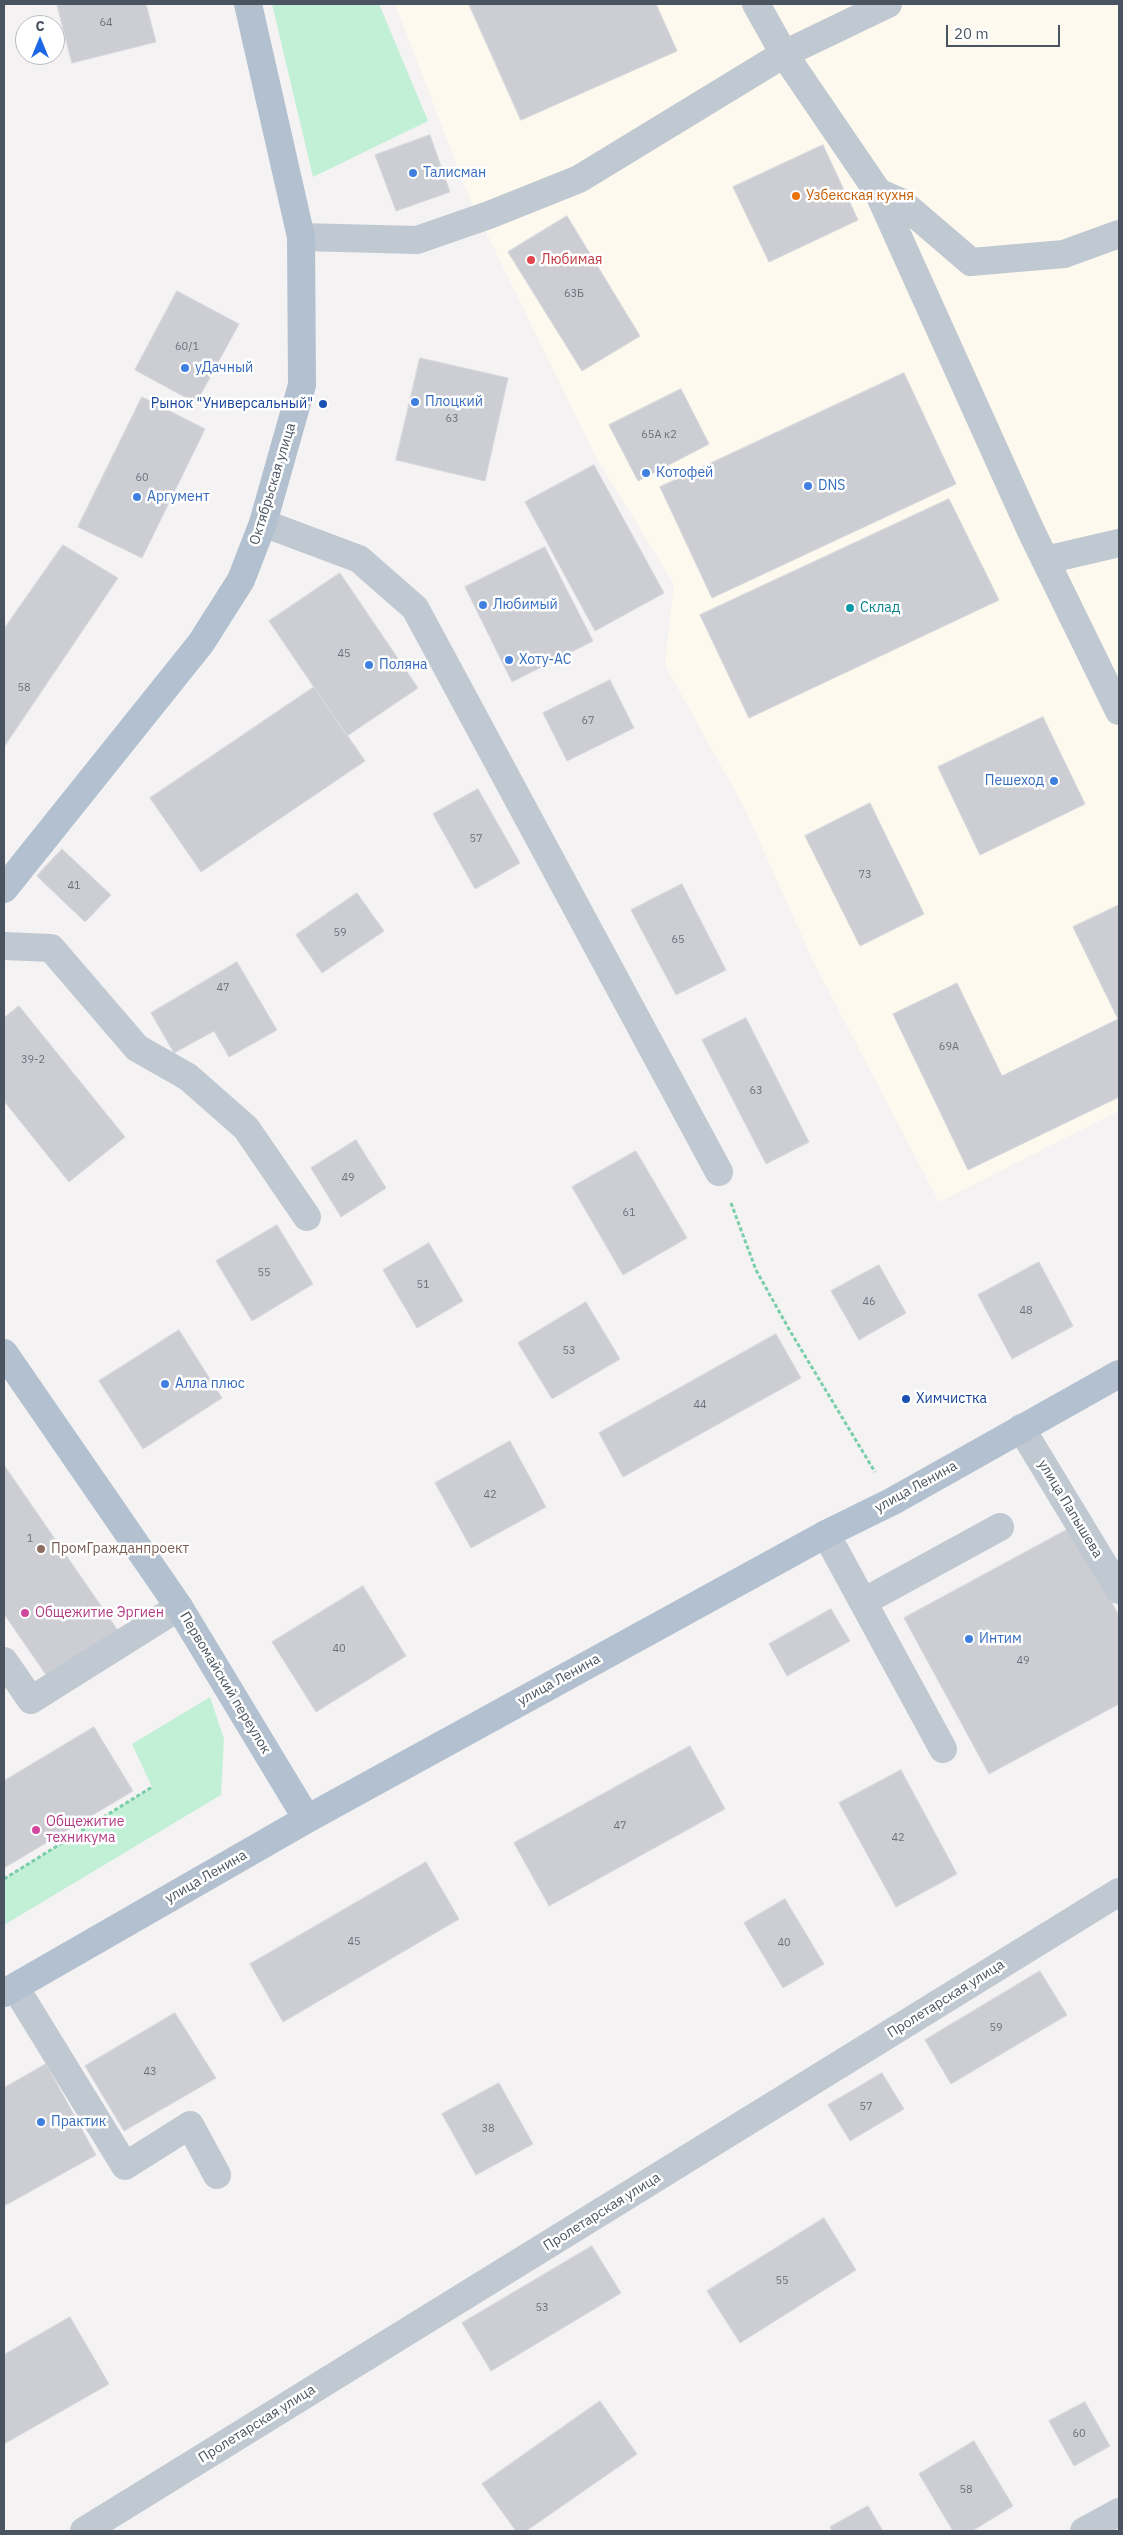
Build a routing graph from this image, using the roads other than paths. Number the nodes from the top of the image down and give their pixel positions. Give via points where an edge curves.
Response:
1 (248, 4) edge
2 (756, 4) edge
3 (888, 4) edge
4 (784, 54) junction
5 (878, 192) junction
6 (1119, 234) edge
7 (301, 237) junction
8 (262, 523) junction
9 (1119, 544) edge
10 (1046, 560) junction
11 (1119, 711) edge
12 (4, 888) edge
13 (4, 946) edge
14 (719, 1172) road end
15 (307, 1217) dead end
16 (4, 1353) edge
17 (1119, 1374) edge
18 (1021, 1428) junction
19 (1000, 1527) dead end
20 (826, 1534) junction
21 (1119, 1590) edge
22 (863, 1602) junction
23 (179, 1608) junction
24 (4, 1661) edge
25 (943, 1749) dead end
26 (307, 1819) junction
27 (1119, 1892) edge
28 (10, 1990) edge
29 (218, 2175) dead end
30 (1119, 2512) edge
31 (84, 2531) edge
32 (1084, 2531) edge

1 - 7 main road, Октябрьская улица
2 - 4 street
3 - 4 street
4 - 5 street
4 - 7 street via 579,179 490,215 418,240
5 - 6 street via 901,202 971,262 1064,254
5 - 10 street via 946,348
7 - 8 main road, Октябрьская улица via 302,385
8 - 12 main road, Октябрьская улица via 241,580 201,643
8 - 14 street via 359,559 416,608
9 - 10 street
10 - 11 street
13 - 15 street via 51,948 137,1048 188,1077 246,1128
16 - 23 main road, Первомайский переулок
17 - 18 main road, улица Ленина
18 - 20 main road, улица Ленина via 893,1501
18 - 21 street, улица Папышева
19 - 22 street
20 - 22 street
20 - 26 main road, улица Ленина
22 - 25 street
23 - 24 street via 31,1700
23 - 26 main road, Первомайский переулок
26 - 28 main road, улица Ленина
27 - 31 street, Пролетарская улица
28 - 29 street via 125,2166 190,2125
30 - 32 street

